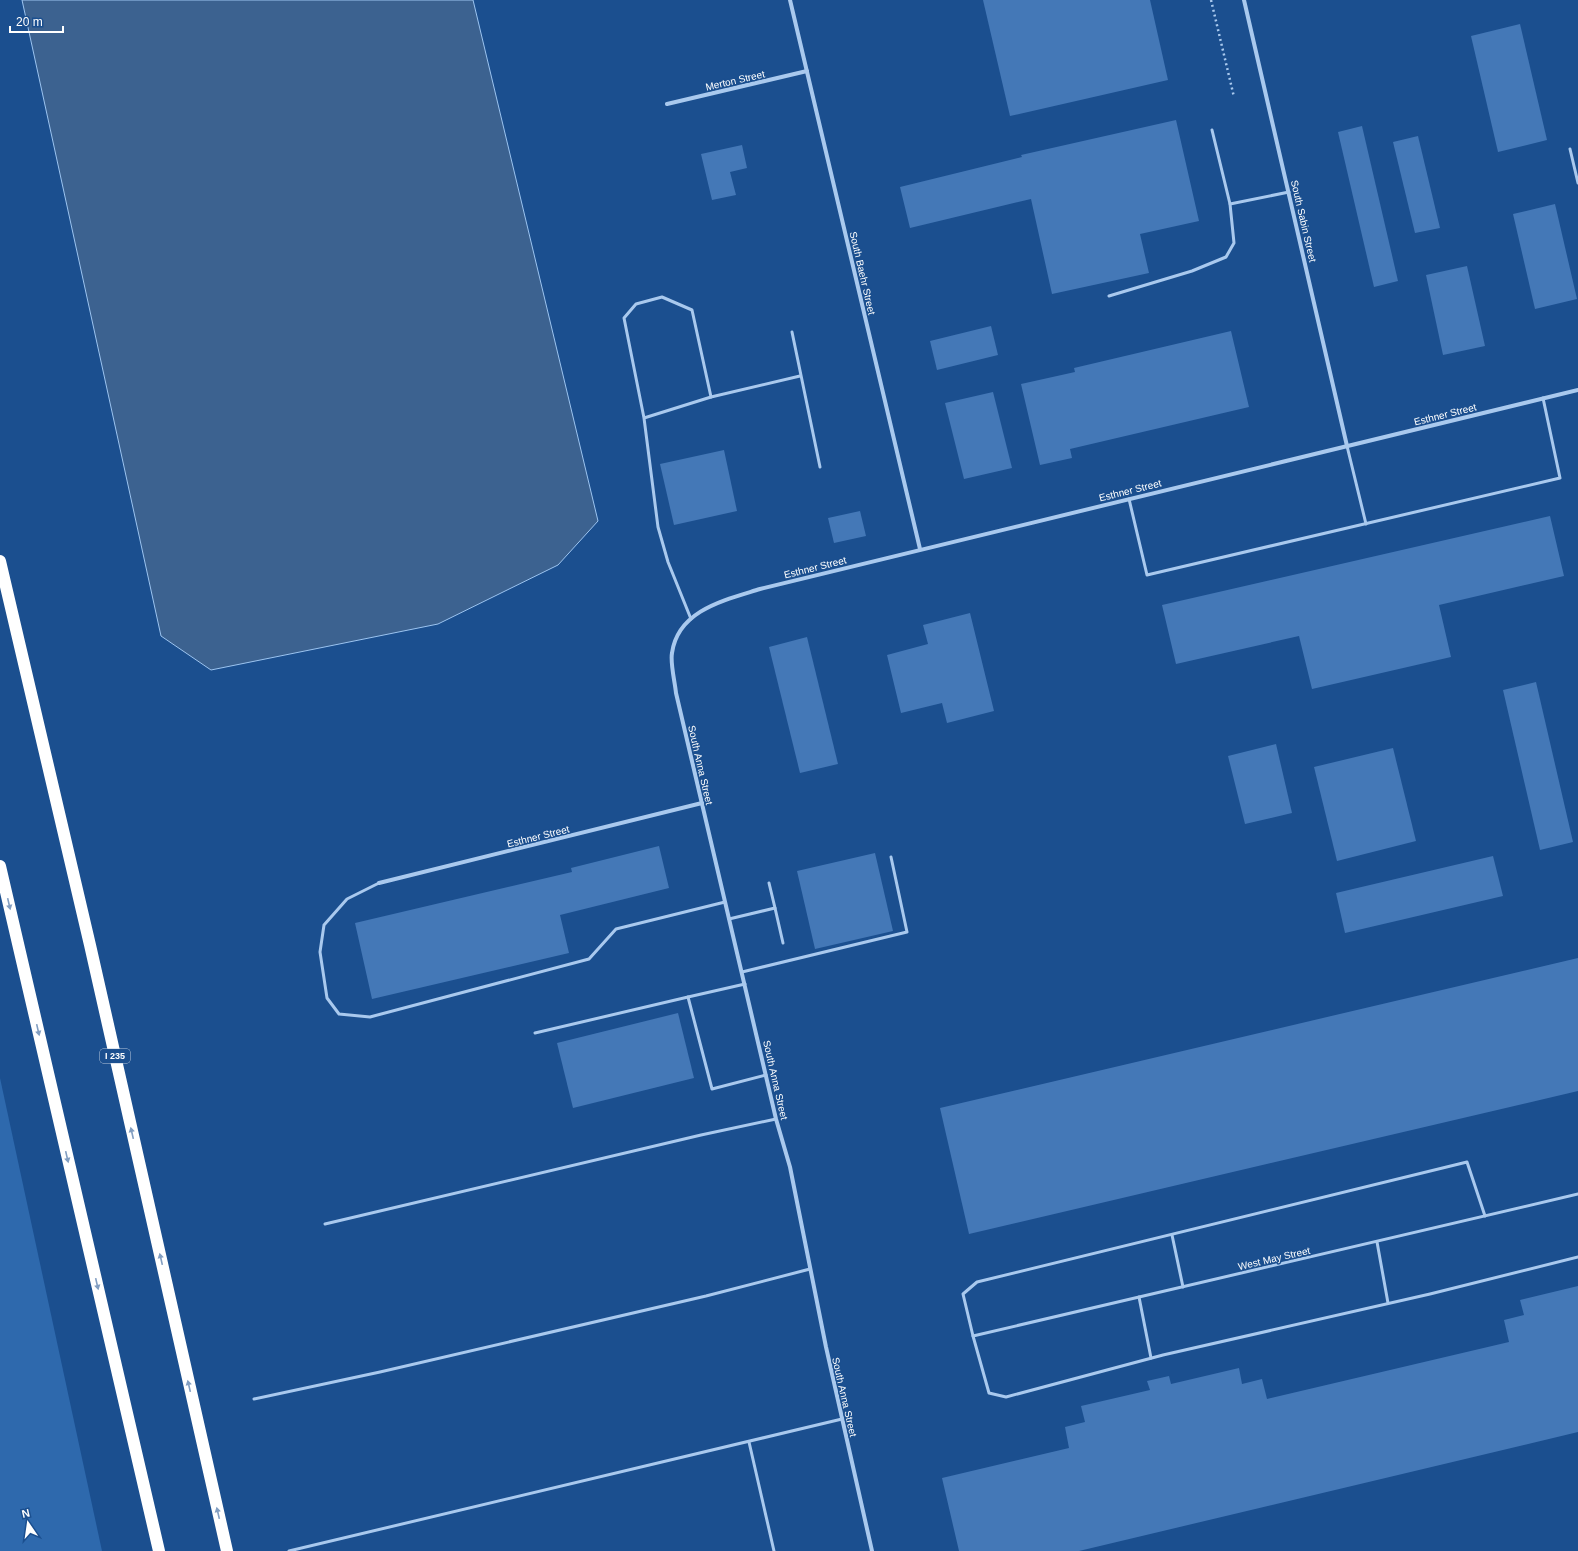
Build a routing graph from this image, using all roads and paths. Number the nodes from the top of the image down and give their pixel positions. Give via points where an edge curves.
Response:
1 (790, 0) edge
2 (1211, 0) edge
3 (1244, 0) edge
4 (807, 71) junction
5 (1234, 97) dead end
6 (667, 104) dead end
7 (1212, 130) dead end
8 (1570, 149) dead end
9 (1578, 183) edge
10 (1289, 192) junction
11 (1230, 204) junction
12 (1109, 296) dead end
13 (792, 332) dead end
14 (800, 376) junction
15 (1578, 390) edge
16 (711, 397) junction
17 (1543, 398) junction
18 (644, 418) junction
19 (1347, 446) junction
20 (820, 467) dead end
21 (1129, 499) junction
22 (1366, 524) junction
23 (920, 549) junction
24 (0, 561) edge
25 (691, 619) junction
26 (702, 803) junction
27 (891, 857) dead end
28 (0, 866) edge
29 (379, 883) joint
30 (770, 883) dead end
31 (725, 902) junction
32 (775, 908) junction
33 (729, 919) junction
34 (784, 943) dead end
35 (742, 972) junction
36 (745, 984) junction
37 (688, 997) junction
38 (535, 1033) dead end
39 (766, 1075) junction
40 (776, 1119) junction
41 (1578, 1194) edge
42 (1485, 1216) junction
43 (325, 1224) dead end
44 (1172, 1235) junction
45 (1377, 1242) junction
46 (1578, 1257) edge
47 (810, 1269) junction
48 (1183, 1287) junction
49 (1139, 1297) junction
50 (1388, 1303) junction
51 (973, 1336) junction
52 (1151, 1358) junction
53 (254, 1399) dead end
54 (842, 1419) junction
55 (748, 1442) junction
56 (159, 1551) edge
57 (227, 1551) edge
58 (289, 1551) edge
59 (774, 1551) edge
60 (872, 1551) edge

1 - 4 street, South Baehr Street
2 - 5 path
3 - 10 street, South Sabin Street
4 - 6 street, Merton Street
4 - 23 street, South Baehr Street
7 - 11 lane
8 - 9 lane
10 - 11 lane
10 - 19 street, South Sabin Street
11 - 12 lane via 1234,243 1226,257 1192,271
13 - 14 lane
14 - 16 lane
14 - 20 lane
15 - 17 street, Esthner Street
16 - 18 lane
16 - 18 lane via 692,310 662,297 636,304 624,318
17 - 19 street, Esthner Street
17 - 22 lane via 1560,478
18 - 25 lane via 658,527 668,562
19 - 21 street, Esthner Street
19 - 22 lane
21 - 22 lane via 1147,575
21 - 23 street, Esthner Street
23 - 25 street, Esthner Street via 760,589 711,605
57 -> 24 highway, I 235 via 92,952
25 - 26 street, South Anna Street via 679,630 672,654 676,692
26 - 29 street, Esthner Street
26 - 31 street, South Anna Street
27 - 35 lane via 907,932
28 -> 56 highway
29 - 31 lane via 347,899 324,925 320,952 327,998 339,1014 370,1018 589,960 616,929
30 - 32 lane
31 - 33 street, South Anna Street
32 - 33 lane
32 - 34 lane
33 - 35 street, South Anna Street
35 - 36 street, South Anna Street
36 - 37 lane
36 - 39 street, South Anna Street
37 - 38 lane
37 - 39 lane via 712,1089
39 - 40 street, South Anna Street
40 - 43 lane
40 - 47 street, South Anna Street via 790,1167
41 - 42 lane, West May Street
42 - 44 lane via 1467,1162
42 - 45 lane, West May Street
44 - 48 lane
44 - 51 lane via 977,1282 964,1294
45 - 48 lane, West May Street
45 - 50 lane
46 - 50 lane
47 - 53 lane via 706,1296
47 - 54 street, South Anna Street
48 - 49 lane, West May Street
49 - 51 lane, West May Street
49 - 52 lane
50 - 52 lane
51 - 52 lane via 989,1393 1006,1397
54 - 55 lane
54 - 60 street, South Anna Street
55 - 58 lane
55 - 59 lane

